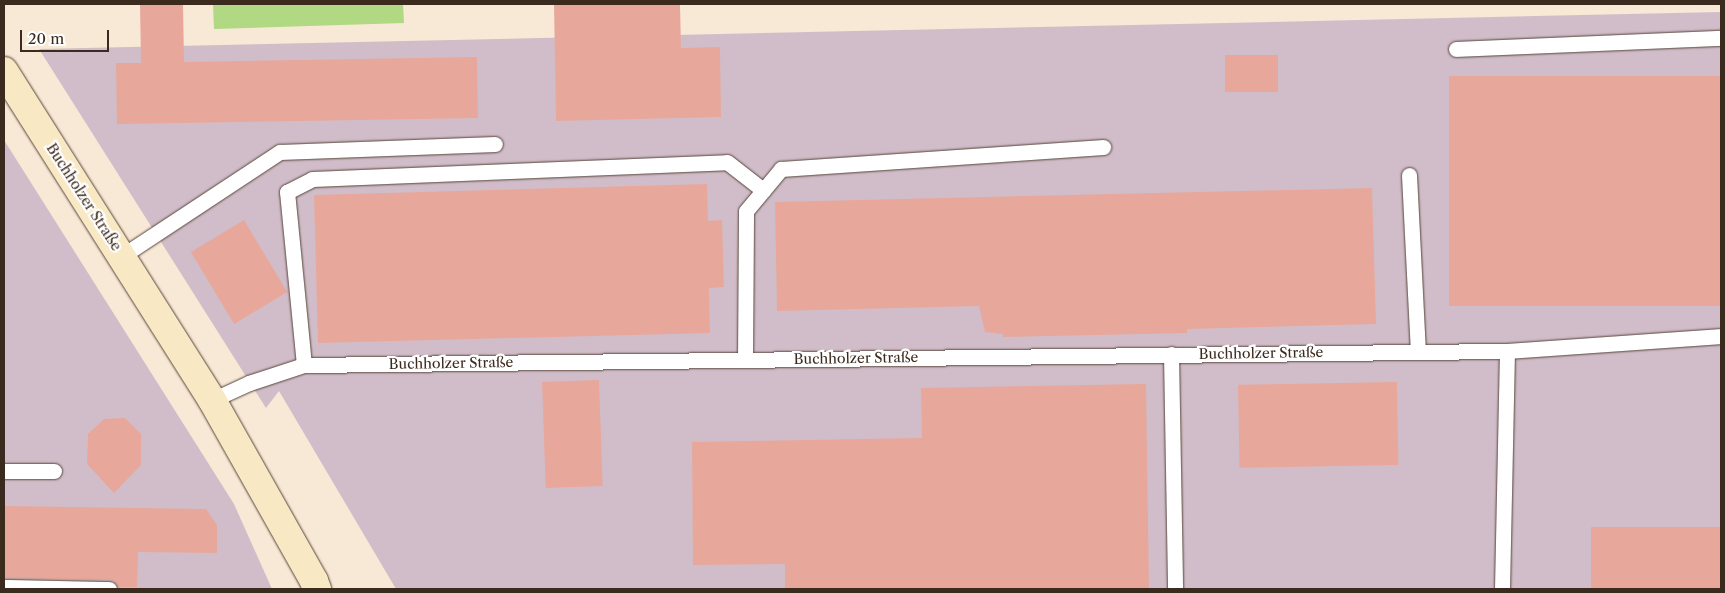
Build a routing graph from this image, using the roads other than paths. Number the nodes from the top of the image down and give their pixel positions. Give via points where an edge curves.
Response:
1 (1721, 38) edge
2 (1456, 49) dead end
3 (4, 71) edge
4 (495, 144) dead end
5 (1103, 147) dead end
6 (1409, 175) dead end
7 (763, 190) junction
8 (122, 256) junction
9 (1721, 336) edge
10 (1507, 351) junction
11 (1418, 352) junction
12 (1171, 354) junction
13 (745, 360) junction
14 (304, 365) junction
15 (212, 400) junction
16 (54, 471) dead end
17 (4, 472) edge
18 (4, 587) edge
19 (109, 589) edge
20 (317, 589) edge
21 (1175, 589) edge
22 (1502, 589) edge

1 - 2 lane
3 - 8 street, Buchholzer Straße
4 - 8 lane via 280,152
5 - 7 lane via 781,169
6 - 11 lane
7 - 13 lane via 746,211
7 - 14 lane via 727,162 312,178 287,192
8 - 15 street, Buchholzer Straße
9 - 10 lane, Buchholzer Straße
10 - 11 lane, Buchholzer Straße
10 - 22 lane
11 - 12 lane, Buchholzer Straße
12 - 13 lane, Buchholzer Straße
12 - 21 lane
13 - 14 lane, Buchholzer Straße
14 - 15 lane, Buchholzer Straße via 249,383
15 - 20 street, Buchholzer Straße
16 - 17 lane
18 - 19 lane

